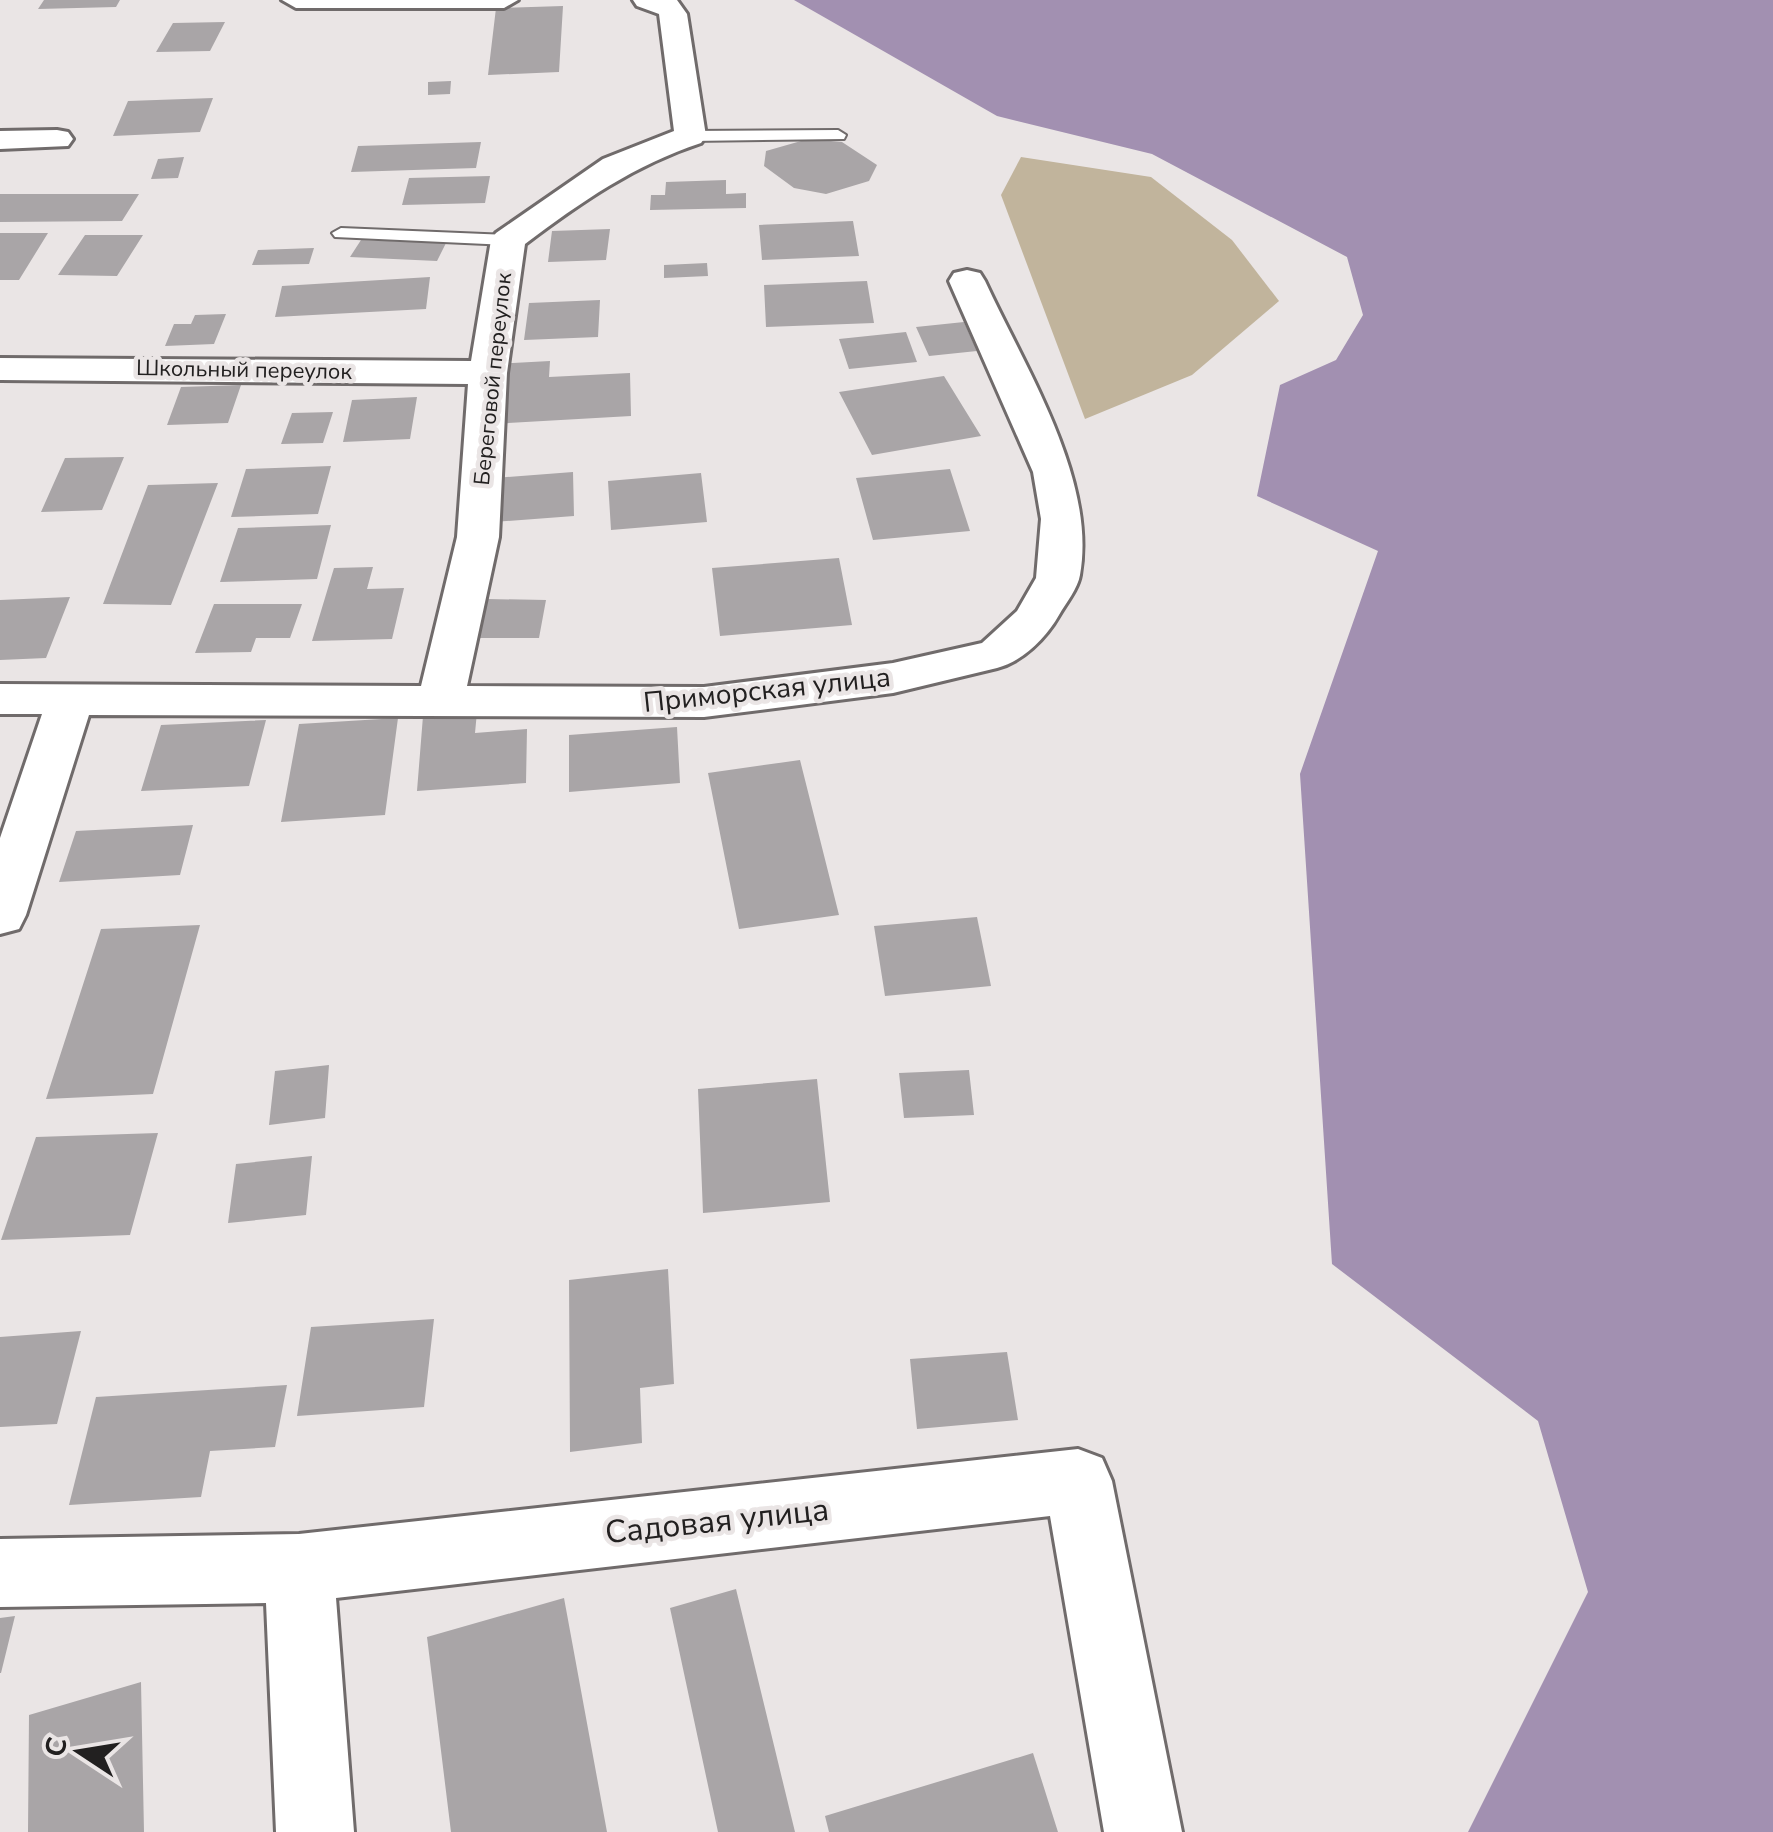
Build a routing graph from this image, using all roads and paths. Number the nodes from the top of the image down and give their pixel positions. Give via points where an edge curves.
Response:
1 (296, 0) edge
2 (504, 0) edge
3 (647, 0) edge
4 (690, 136) junction
5 (838, 136) dead end
6 (57, 139) dead end
7 (0, 140) edge
8 (341, 232) dead end
9 (508, 240) junction
10 (967, 281) dead end
11 (0, 369) edge
12 (488, 373) junction
13 (0, 699) edge
14 (70, 700) junction
15 (440, 702) junction
16 (0, 915) edge
17 (299, 1568) junction
18 (0, 1573) edge
19 (316, 1832) edge
20 (1143, 1832) edge

1 - 2 street
3 - 4 street via 673,14
4 - 5 lane
4 - 9 street, Береговой переулок via 609,166
6 - 7 street
8 - 9 lane
9 - 12 street, Береговой переулок
10 - 15 street, Приморская улица via 1053,472 1062,518 1058,578 1034,619 997,654 893,678 704,702
11 - 12 street, Школьный переулок
12 - 15 street, Береговой переулок via 478,537
13 - 14 street, Приморская улица
14 - 15 street, Приморская улица
14 - 16 street
17 - 18 street, Садовая улица
17 - 19 street
17 - 20 street, Садовая улица via 1078,1481

